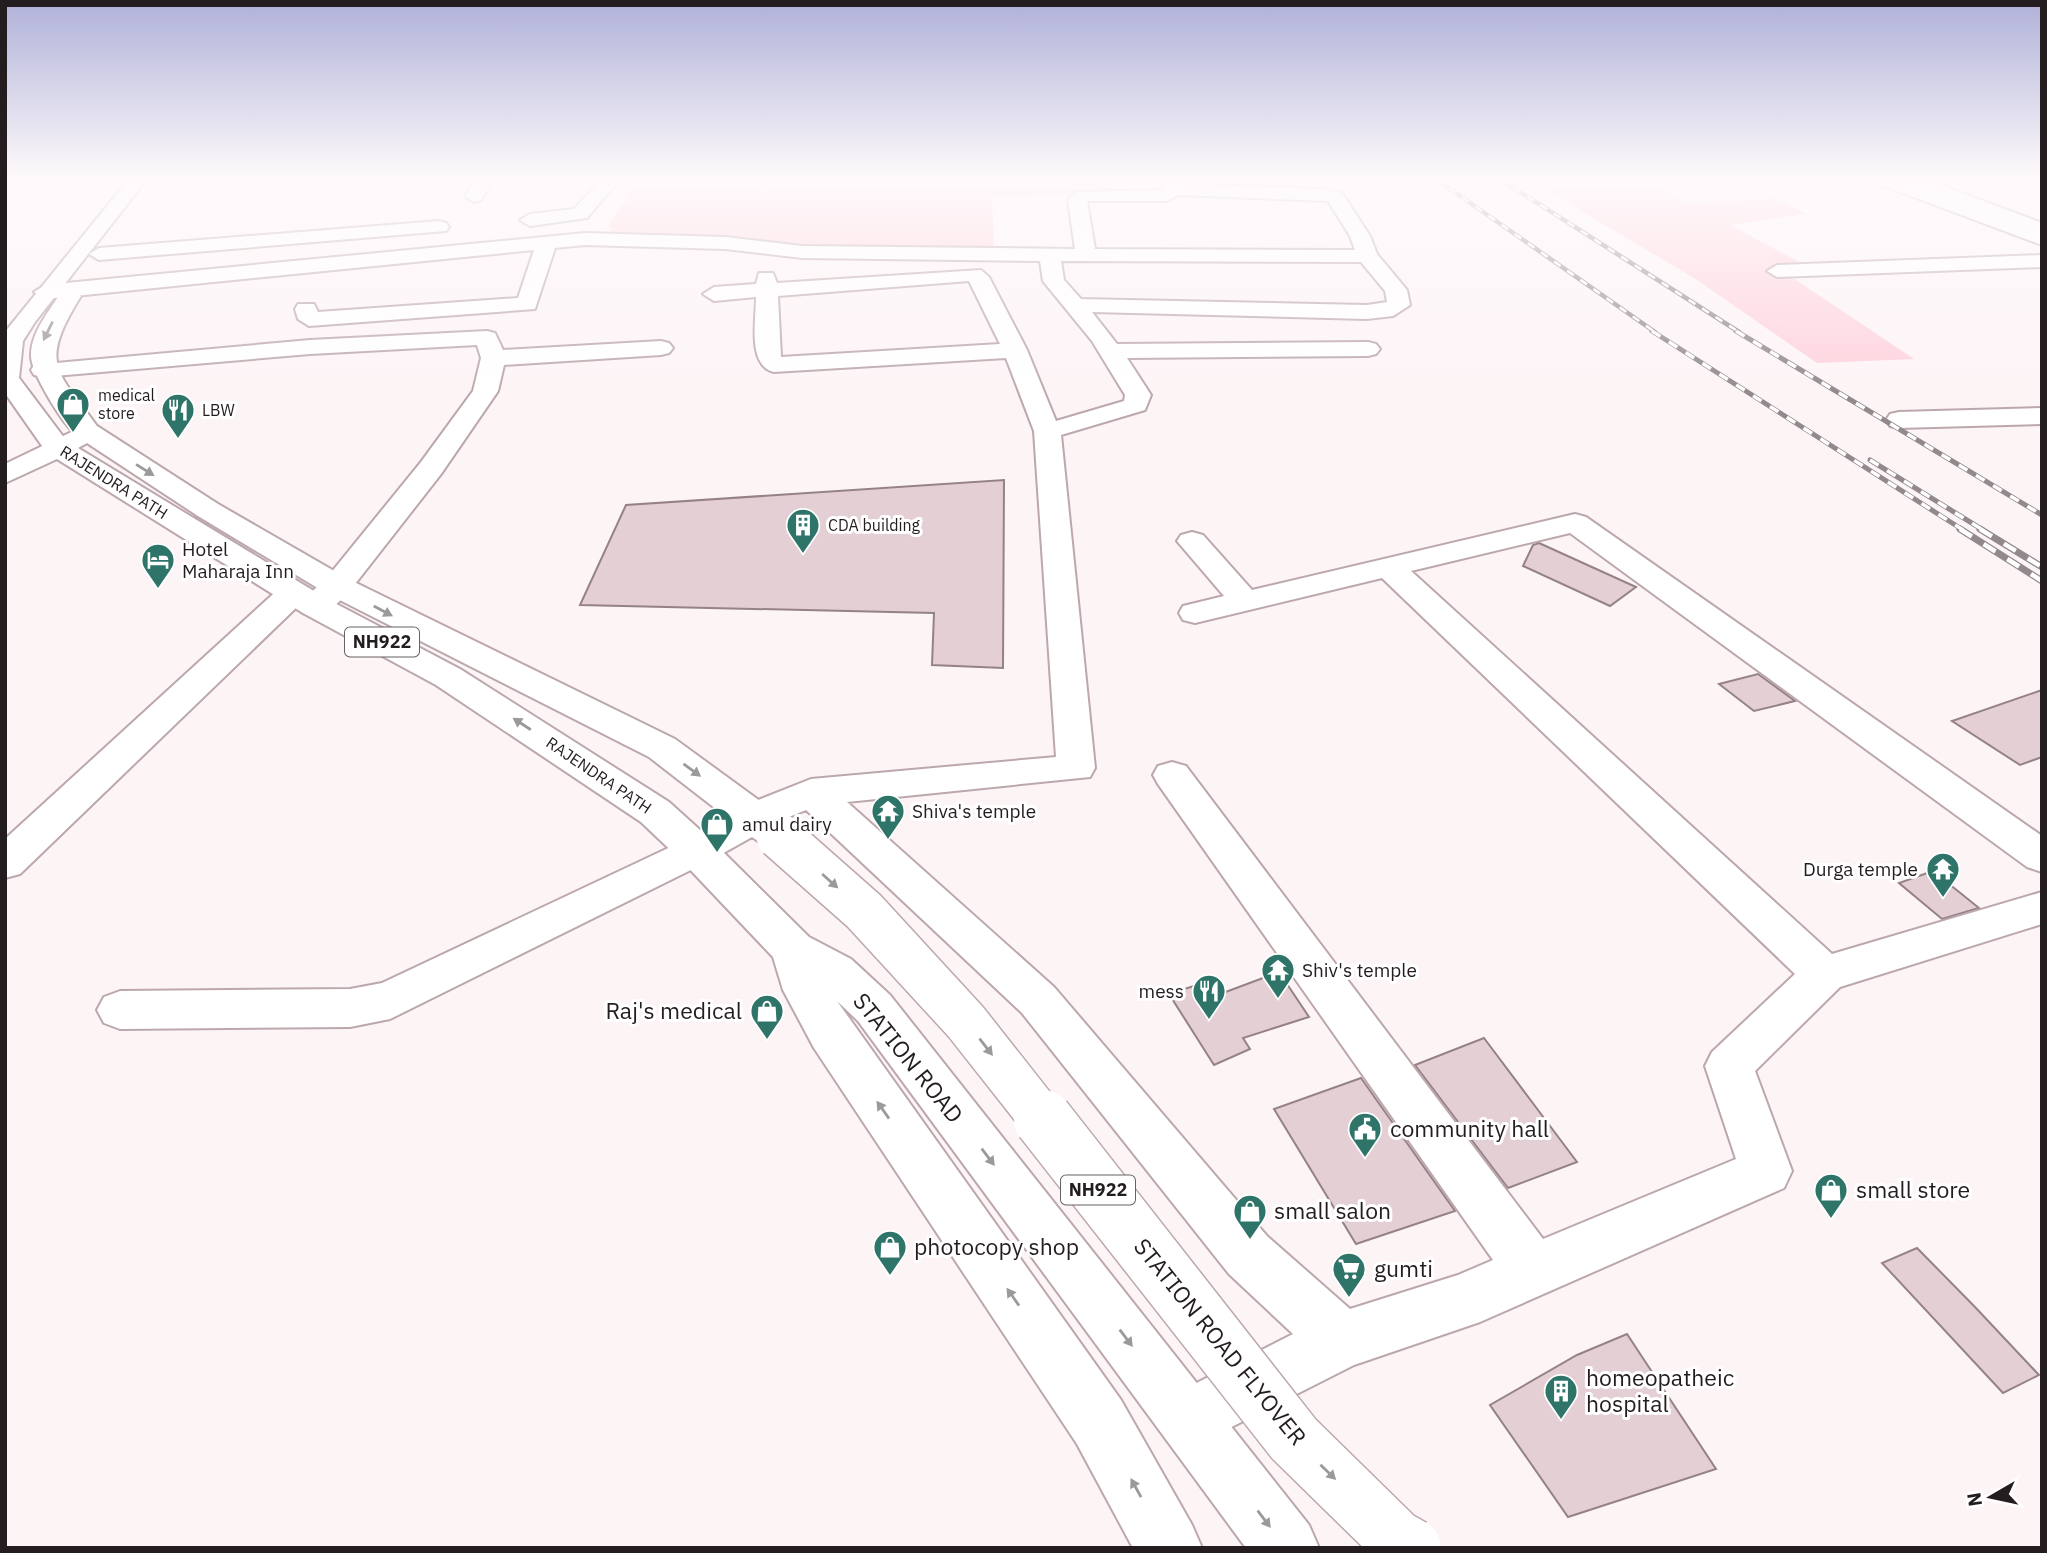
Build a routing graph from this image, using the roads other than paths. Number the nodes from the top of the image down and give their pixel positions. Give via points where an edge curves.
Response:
1 (78, 251) edge
2 (101, 251) edge
3 (133, 251) edge
4 (228, 251) edge
5 (360, 251) edge
6 (457, 251) edge
7 (543, 251) edge
8 (797, 251) edge
9 (1365, 251) edge
10 (99, 254) junction
11 (1049, 254) junction
12 (1086, 254) joint
13 (1367, 256) junction
14 (358, 261) junction
15 (2042, 261) edge
16 (1777, 271) dead end
17 (216, 275) junction
18 (767, 283) junction
19 (75, 289) junction
20 (45, 292) junction
21 (714, 294) dead end
22 (1073, 305) junction
23 (306, 309) dead end
24 (661, 348) dead end
25 (1368, 349) dead end
26 (1015, 350) junction
27 (1111, 351) junction
28 (493, 358) junction
29 (43, 370) junction
30 (6, 375) edge
31 (2042, 416) edge
32 (1899, 420) dead end
33 (1047, 432) junction
34 (78, 444) junction
35 (5, 475) edge
36 (5, 489) edge
37 (1192, 541) dead end
38 (1388, 567) junction
39 (315, 595) junction
40 (1245, 601) junction
41 (1195, 613) dead end
42 (662, 748) junction
43 (1172, 775) dead end
44 (612, 783) junction
45 (811, 792) junction
46 (768, 826) junction
47 (696, 850) junction
48 (2042, 856) edge
49 (5, 863) edge
50 (2042, 908) edge
51 (793, 949) junction
52 (1824, 974) junction
53 (120, 1010) dead end
54 (1533, 1271) junction
55 (1342, 1340) junction
56 (1188, 1419) junction
57 (1169, 1548) edge
58 (1286, 1548) edge
59 (1412, 1548) edge

1 - 20 main road, RAJENDRA PATH
2 - 10 main road
3 - 10 main road
4 - 17 main road
5 - 14 main road
6 - 14 main road
7 - 23 main road via 527,304 309,319
8 - 11 main road
9 - 13 main road
10 - 19 main road
11 - 12 main road
11 - 22 main road via 1054,281
12 - 13 main road
13 - 22 main road via 1396,290 1399,305 1367,312
14 - 17 main road
15 - 16 main road
17 - 19 main road
18 - 21 main road
18 - 26 main road via 974,274
18 - 26 main road via 769,359 774,365
19 - 20 main road
19 -> 29 main road via 44,336
20 - 30 main road, RAJENDRA PATH via 11,341
22 - 27 main road
24 - 28 main road
25 - 27 main road
26 - 33 main road
27 - 33 main road via 1138,394 1136,405
28 - 29 main road via 487,338 310,347
28 - 39 main road via 485,391 431,468
29 - 34 main road, RAJENDRA PATH
30 - 34 main road, RAJENDRA PATH
31 - 32 main road
33 - 45 main road via 1076,768
34 - 35 main road
34 - 36 main road
34 - 39 main road, RAJENDRA PATH / NH922
34 -> 39 main road, RAJENDRA PATH / NH922
37 - 40 main road
38 - 40 main road
38 - 48 main road via 1575,523
38 - 52 main road
39 -> 42 main road, RAJENDRA PATH / NH922 via 417,628
44 -> 39 main road, RAJENDRA PATH / NH922
39 - 49 main road
40 - 41 main road
42 - 44 main road
42 -> 46 main road, NH922
43 - 54 main road
44 - 47 main road, RAJENDRA PATH / NH922 via 655,812
45 - 46 main road
45 - 55 main road via 1038,1000 1248,1255
46 - 47 main road
46 -> 59 main road, STATION ROAD FLYOVER / NH922, bridge via 864,911 967,1022 1294,1439 1396,1539
47 - 51 main road, RAJENDRA PATH
47 - 53 main road via 390,1000 350,1008
50 - 52 main road
51 -> 56 main road, STATION ROAD via 835,972 874,1008
57 -> 51 main road, STATION ROAD via 1099,1422 831,1034 806,990
52 - 54 main road via 1729,1066 1766,1171
54 - 55 main road via 1460,1302
55 - 56 main road
56 -> 58 main road, STATION ROAD

